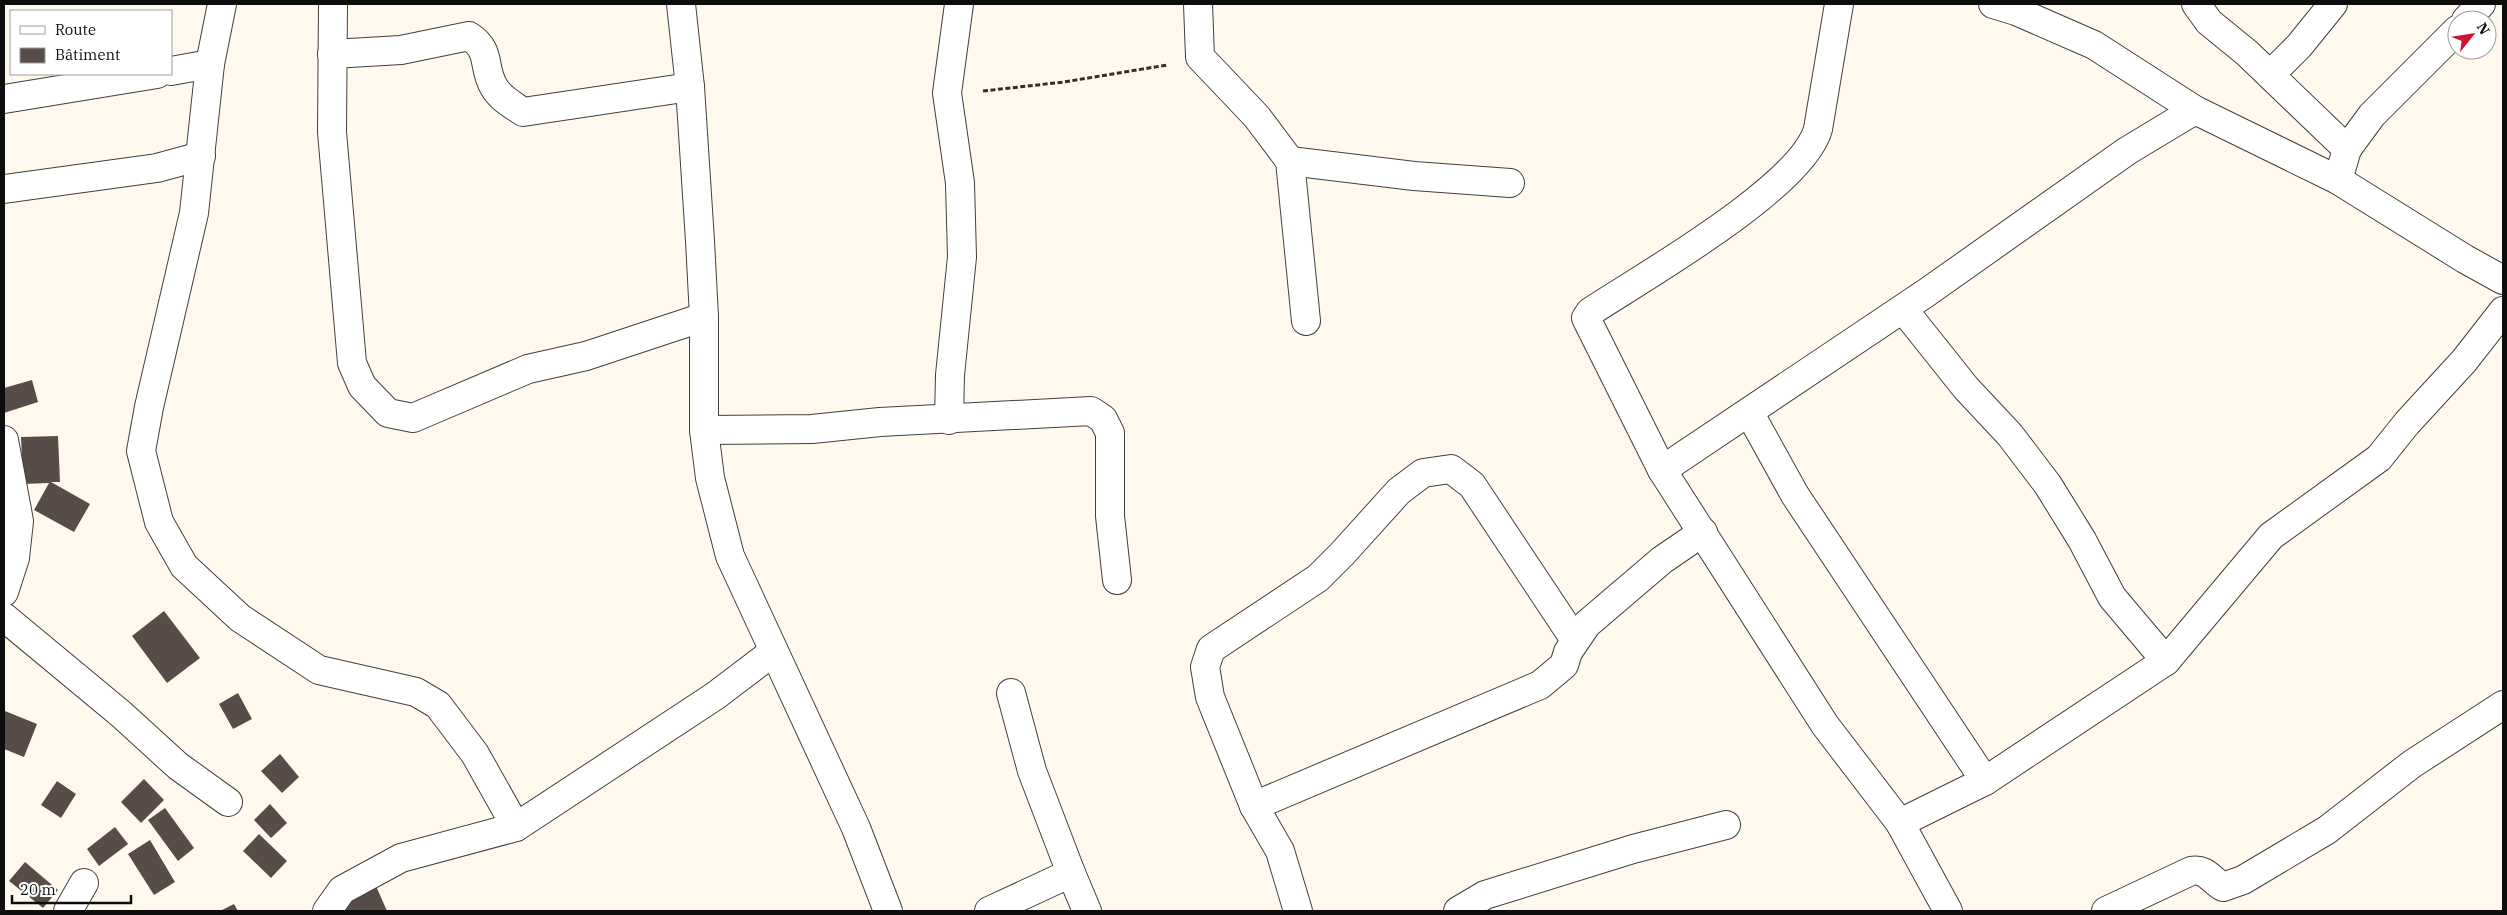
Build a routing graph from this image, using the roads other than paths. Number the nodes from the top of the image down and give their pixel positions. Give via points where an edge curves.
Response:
1 (222, 4) edge
2 (333, 4) edge
3 (681, 4) edge
4 (958, 4) edge
5 (1198, 4) edge
6 (1839, 4) edge
7 (1993, 4) edge
8 (2196, 4) edge
9 (2333, 4) edge
10 (2447, 40) edge
11 (332, 54) junction
12 (210, 64) junction
13 (172, 71) edge
14 (2270, 74) junction
15 (151, 75) edge
16 (690, 87) junction
17 (4, 99) edge
18 (2195, 110) junction
19 (2347, 149) junction
20 (201, 156) junction
21 (1290, 161) junction
22 (2338, 180) junction
23 (1510, 183) dead end
24 (4, 189) edge
25 (2503, 280) edge
26 (1903, 309) junction
27 (2503, 311) edge
28 (704, 317) junction
29 (1306, 321) dead end
30 (1749, 412) junction
31 (949, 420) junction
32 (704, 430) junction
33 (4, 440) edge
34 (1662, 470) junction
35 (1703, 532) junction
36 (1117, 580) dead end
37 (4, 592) edge
38 (4, 617) edge
39 (1575, 640) junction
40 (773, 652) junction
41 (2166, 660) junction
42 (1011, 693) dead end
43 (2503, 705) edge
44 (1985, 781) junction
45 (228, 802) dead end
46 (1254, 806) junction
47 (1900, 823) junction
48 (1726, 825) dead end
49 (516, 827) junction
50 (1071, 873) junction
51 (84, 883) dead end
52 (332, 908) edge
53 (68, 911) edge
54 (888, 911) edge
55 (990, 911) edge
56 (1087, 911) edge
57 (1298, 911) edge
58 (1458, 911) edge
59 (1948, 911) edge
60 (2106, 911) edge

1 - 12 street
2 - 11 street
3 - 16 street
4 - 31 street via 947,93 960,183 962,257 950,375
5 - 21 street via 1200,57 1257,117
6 - 34 street via 1818,129 1814,142 1801,159 1763,195 1587,316 1594,337
7 - 18 street via 2094,45
8 - 14 street via 2209,22
9 - 14 street via 2299,46
10 - 19 street via 2372,115
11 - 16 street via 401,50 469,36 479,42 484,51 493,86 505,100 523,112
11 - 28 street via 332,132 352,363 362,386 388,413 413,418 528,369 586,356
12 - 13 street
12 - 20 street
14 - 19 street
15 - 17 street
16 - 28 street
18 - 22 street
18 - 26 street via 2127,151
19 - 22 street
20 - 24 street via 157,168
20 - 49 street via 194,213 141,451 159,522 184,566 240,618 319,670 416,692 438,705 475,754
21 - 23 street via 1414,176
21 - 29 street
22 - 25 street
26 - 30 street
26 - 41 street via 2048,485 2112,597
27 - 41 street via 2464,361 2378,458 2271,536
28 - 32 street
30 - 34 street
30 - 44 street via 1795,495
31 - 32 street via 880,422 812,429
31 - 36 street via 1091,411 1104,419 1110,434 1110,516
32 - 40 street via 710,478 730,556
33 - 37 street via 19,522 15,558
34 - 35 street
35 - 39 street via 1662,560 1587,624
35 - 47 street via 1825,725
38 - 45 street via 178,766
39 - 46 street via 1564,666 1540,685
39 - 46 street via 1472,485 1451,469 1423,473 1399,491 1318,578 1211,649 1205,666 1210,697
40 - 49 street via 715,696
40 - 54 street via 856,828
41 - 44 street
42 - 50 street via 1032,771
43 - 60 street via 2412,764 2327,830 2243,880 2223,887 2205,872 2191,871
44 - 47 street
46 - 57 street via 1280,851
47 - 59 street
48 - 58 street via 1632,849 1485,895
49 - 52 street via 401,858 342,890
50 - 55 street
50 - 56 street
51 - 53 street

